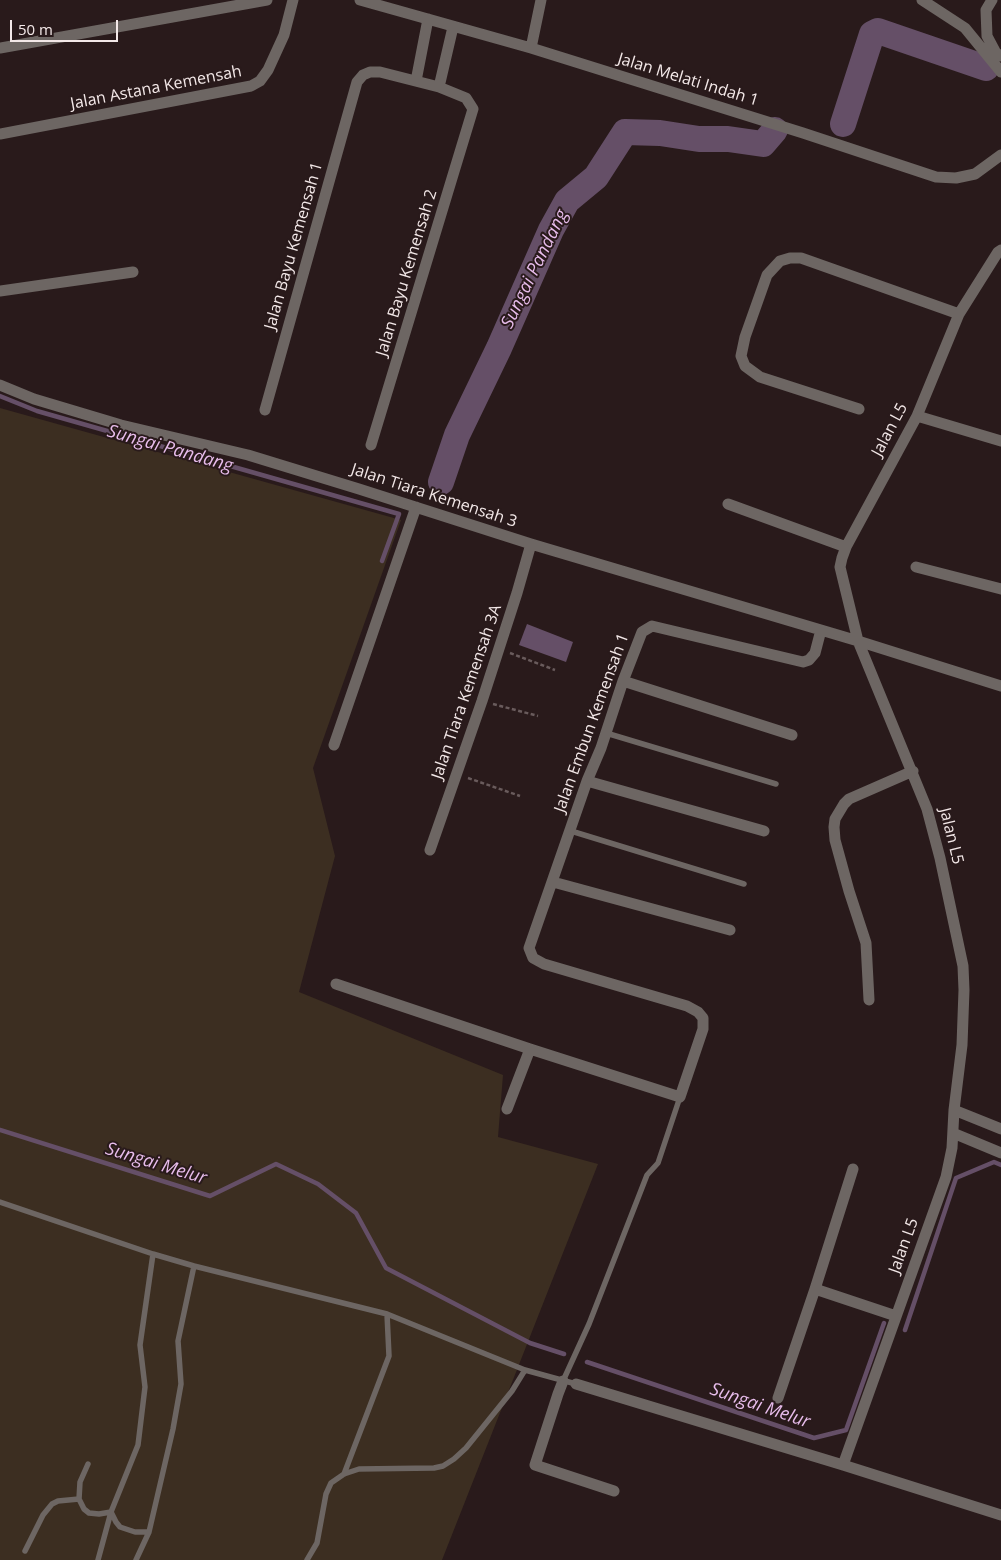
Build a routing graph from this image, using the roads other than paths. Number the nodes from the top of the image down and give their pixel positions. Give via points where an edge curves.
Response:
1 (268, 0) edge
2 (293, 0) edge
3 (360, 0) edge
4 (541, 0) edge
5 (922, 0) edge
6 (992, 0) edge
7 (428, 20) junction
8 (453, 27) junction
9 (0, 48) edge
10 (531, 48) junction
11 (1001, 56) edge
12 (1001, 72) edge
13 (416, 81) junction
14 (439, 87) junction
15 (0, 134) edge
16 (1001, 155) edge
17 (1001, 250) edge
18 (133, 272) dead end
19 (0, 292) edge
20 (959, 314) junction
21 (0, 385) edge
22 (859, 409) dead end
23 (265, 410) dead end
24 (917, 416) junction
25 (1001, 440) edge
26 (371, 445) dead end
27 (728, 504) dead end
28 (416, 507) junction
29 (530, 544) junction
30 (846, 547) junction
31 (916, 567) dead end
32 (1001, 590) edge
33 (821, 630) junction
34 (858, 641) junction
35 (623, 681) junction
36 (1001, 686) edge
37 (606, 733) junction
38 (792, 736) dead end
39 (334, 745) dead end
40 (913, 771) junction
41 (587, 781) junction
42 (776, 784) dead end
43 (571, 831) junction
44 (764, 831) dead end
45 (430, 850) dead end
46 (553, 882) junction
47 (744, 884) dead end
48 (730, 930) dead end
49 (336, 984) dead end
50 (869, 1000) dead end
51 (530, 1049) junction
52 (680, 1097) junction
53 (507, 1109) dead end
54 (954, 1110) junction
55 (1001, 1129) edge
56 (953, 1133) junction
57 (1001, 1153) edge
58 (853, 1169) dead end
59 (0, 1202) edge
60 (152, 1254) junction
61 (194, 1266) junction
62 (815, 1289) junction
63 (387, 1314) junction
64 (896, 1316) junction
65 (525, 1370) junction
66 (563, 1380) junction
67 (576, 1384) joint
68 (778, 1398) dead end
69 (88, 1464) dead end
70 (843, 1465) junction
71 (344, 1474) junction
72 (614, 1491) dead end
73 (79, 1499) junction
74 (111, 1512) junction
75 (1001, 1515) edge
76 (149, 1532) junction
77 (25, 1551) dead end
78 (98, 1560) edge
79 (136, 1560) edge
80 (307, 1560) edge

1 - 9 street
2 - 15 street, Jalan Astana Kemensah via 284,35 268,70 260,81 251,86
3 - 7 street, Jalan Melati Indah 1
4 - 10 street
5 - 12 street via 965,28
6 - 11 street via 986,10 987,36
7 - 8 street, Jalan Melati Indah 1
7 - 13 street
8 - 10 street, Jalan Melati Indah 1
8 - 14 street
10 - 16 street, Jalan Melati Indah 1 via 936,177 956,178 975,174
13 - 14 street
13 - 23 street, Jalan Bayu Kemensah 1 via 370,72 357,82
14 - 26 street, Jalan Bayu Kemensah 2 via 466,98 473,109
17 - 20 street, Jalan L5
18 - 19 street
20 - 22 street via 800,258 780,261 767,275 745,337 741,356 746,366 760,377
20 - 24 street, Jalan L5
21 - 28 street, Jalan Tiara Kemensah 3 via 86,415 248,456
24 - 25 street
24 - 30 street, Jalan L5
27 - 30 street
28 - 29 street, Jalan Tiara Kemensah 3
28 - 39 street
29 - 33 street, Jalan Tiara Kemensah 3
29 - 45 street, Jalan Tiara Kemensah 3A via 482,701
30 - 34 street, Jalan L5 via 840,567
31 - 32 street
33 - 34 street, Jalan Tiara Kemensah 3
33 - 35 street, Jalan Embun Kemensah 1 via 815,653 803,662 652,626 642,632
34 - 36 street, Jalan Tiara Kemensah 3
34 - 40 street, Jalan L5
35 - 37 street, Jalan Embun Kemensah 1
35 - 38 street
37 - 41 street, Jalan Embun Kemensah 1
37 - 42 lane
40 - 50 street via 849,799 835,819 835,840 866,943
40 - 54 street, Jalan L5 via 928,809 963,966 962,1045
41 - 43 street, Jalan Embun Kemensah 1
41 - 44 street
43 - 46 street, Jalan Embun Kemensah 1
43 - 47 lane
46 - 48 street
46 - 52 street, Jalan Embun Kemensah 1 via 530,948 533,958 686,1006 703,1018 703,1029
49 - 51 street
51 - 52 street
51 - 53 street
52 - 66 lane via 658,1162 647,1175 589,1324
54 - 55 street
54 - 56 street, Jalan L5
56 - 57 street
56 - 64 street, Jalan L5 via 946,1177
58 - 62 street
59 - 60 lane
60 - 61 lane
60 - 74 lane via 140,1345 145,1386 138,1445
61 - 63 lane
61 - 76 lane via 178,1341 181,1384 174,1429
62 - 64 street
62 - 68 street
63 - 65 lane
63 - 71 lane via 389,1356
64 - 70 street, Jalan L5
65 - 66 lane
65 - 71 lane via 507,1397 454,1459 443,1466 359,1469
66 - 67 lane
66 - 72 street via 535,1465
67 - 70 street
69 - 73 lane via 80,1482
70 - 75 street
71 - 80 lane via 331,1483 326,1494 317,1543
73 - 74 lane via 89,1513
73 - 77 lane via 52,1504
74 - 76 lane via 120,1527
74 - 78 lane
76 - 79 lane

